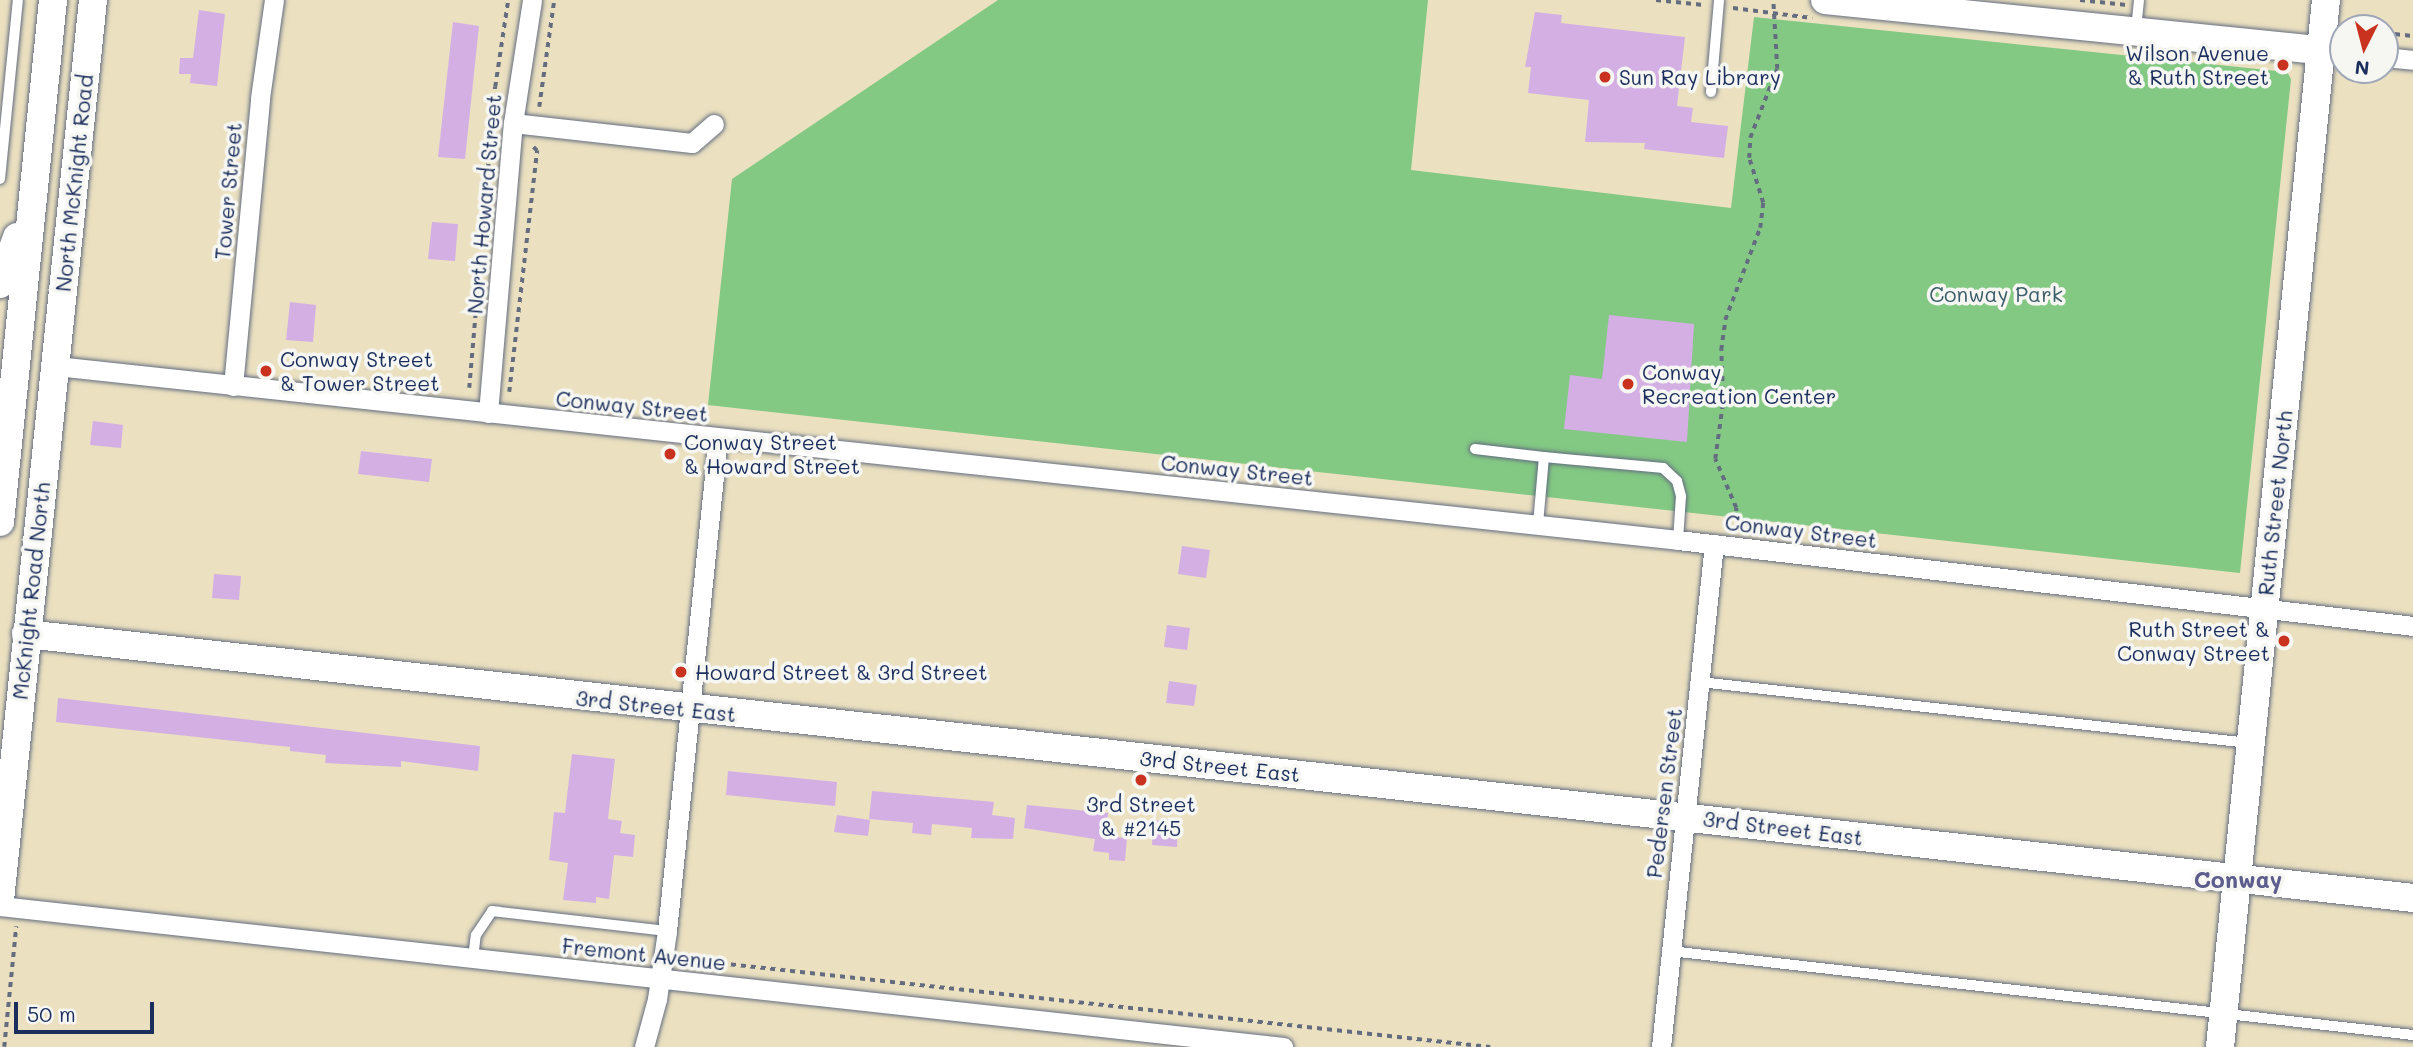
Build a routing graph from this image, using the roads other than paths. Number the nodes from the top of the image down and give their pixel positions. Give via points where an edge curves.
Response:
1 (18, 0) edge
2 (53, 0) edge
3 (93, 0) edge
4 (274, 0) edge
5 (532, 0) edge
6 (1719, 0) edge
7 (1825, 0) edge
8 (2139, 0) edge
9 (2326, 0) edge
10 (1861, 2) edge
11 (2329, 31) edge
12 (2135, 33) junction
13 (2329, 51) edge
14 (2329, 68) edge
15 (1711, 92) dead end
16 (513, 123) junction
17 (714, 124) dead end
18 (38, 156) junction
19 (0, 179) edge
20 (0, 284) edge
21 (9, 359) edge
22 (56, 366) junction
23 (233, 386) junction
24 (488, 413) junction
25 (718, 438) junction
26 (1475, 449) dead end
27 (1544, 457) junction
28 (0, 522) edge
29 (1538, 524) junction
30 (1678, 540) junction
31 (1714, 544) junction
32 (2264, 609) junction
33 (2413, 626) edge
34 (26, 634) junction
35 (1700, 682) junction
36 (691, 710) junction
37 (2252, 744) junction
38 (1682, 816) junction
39 (2238, 879) junction
40 (2413, 898) edge
41 (0, 900) edge
42 (0, 906) edge
43 (667, 930) junction
44 (1670, 951) junction
45 (473, 958) junction
46 (661, 978) junction
47 (2224, 1014) junction
48 (2413, 1035) edge
49 (644, 1047) edge
50 (1283, 1047) edge
51 (1661, 1047) edge
52 (2220, 1047) edge

1 - 19 lane
2 - 18 street, North McKnight Road
3 - 22 street, North McKnight Road
4 - 23 street, Tower Street via 260,98
5 - 16 street, North Howard Street
6 - 15 lane
7 - 10 street
8 - 12 lane
9 - 11 street, Ruth Street North
10 - 12 street
12 - 13 street
14 - 32 street, Ruth Street North
16 - 17 street via 692,143
16 - 24 street, North Howard Street
18 - 20 street via 15,248
18 - 21 street, North McKnight Road
21 - 22 street
21 - 28 street, McKnight Road North
22 - 23 street, Conway Street
22 - 34 street, McKnight Road North
23 - 24 street, Conway Street
24 - 25 street, Conway Street
25 - 29 street, Conway Street
25 - 36 street
26 - 27 lane
27 - 29 lane
27 - 30 lane via 1663,468 1677,481 1681,496
29 - 30 street, Conway Street
30 - 31 street, Conway Street
31 - 32 street, Conway Street
31 - 35 street, Pedersen Street
32 - 33 street, Conway Street
32 - 37 street, Ruth Street North
34 - 36 street, 3rd Street East
34 - 41 street, McKnight Road North
35 - 37 lane
35 - 38 street, Pedersen Street
36 - 38 street, 3rd Street East
36 - 43 street
37 - 39 street, Ruth Street North
38 - 39 street, 3rd Street East
38 - 44 street, Pedersen Street
39 - 40 street, 3rd Street East
39 - 47 street, Ruth Street North
42 - 45 street, Fremont Avenue
43 - 45 lane via 492,911 476,935
43 - 46 street
44 - 47 lane
44 - 51 street, Pedersen Street
45 - 46 street, Fremont Avenue
46 - 49 street
46 - 50 street, Fremont Avenue
47 - 48 lane
47 - 52 street, Ruth Street North

